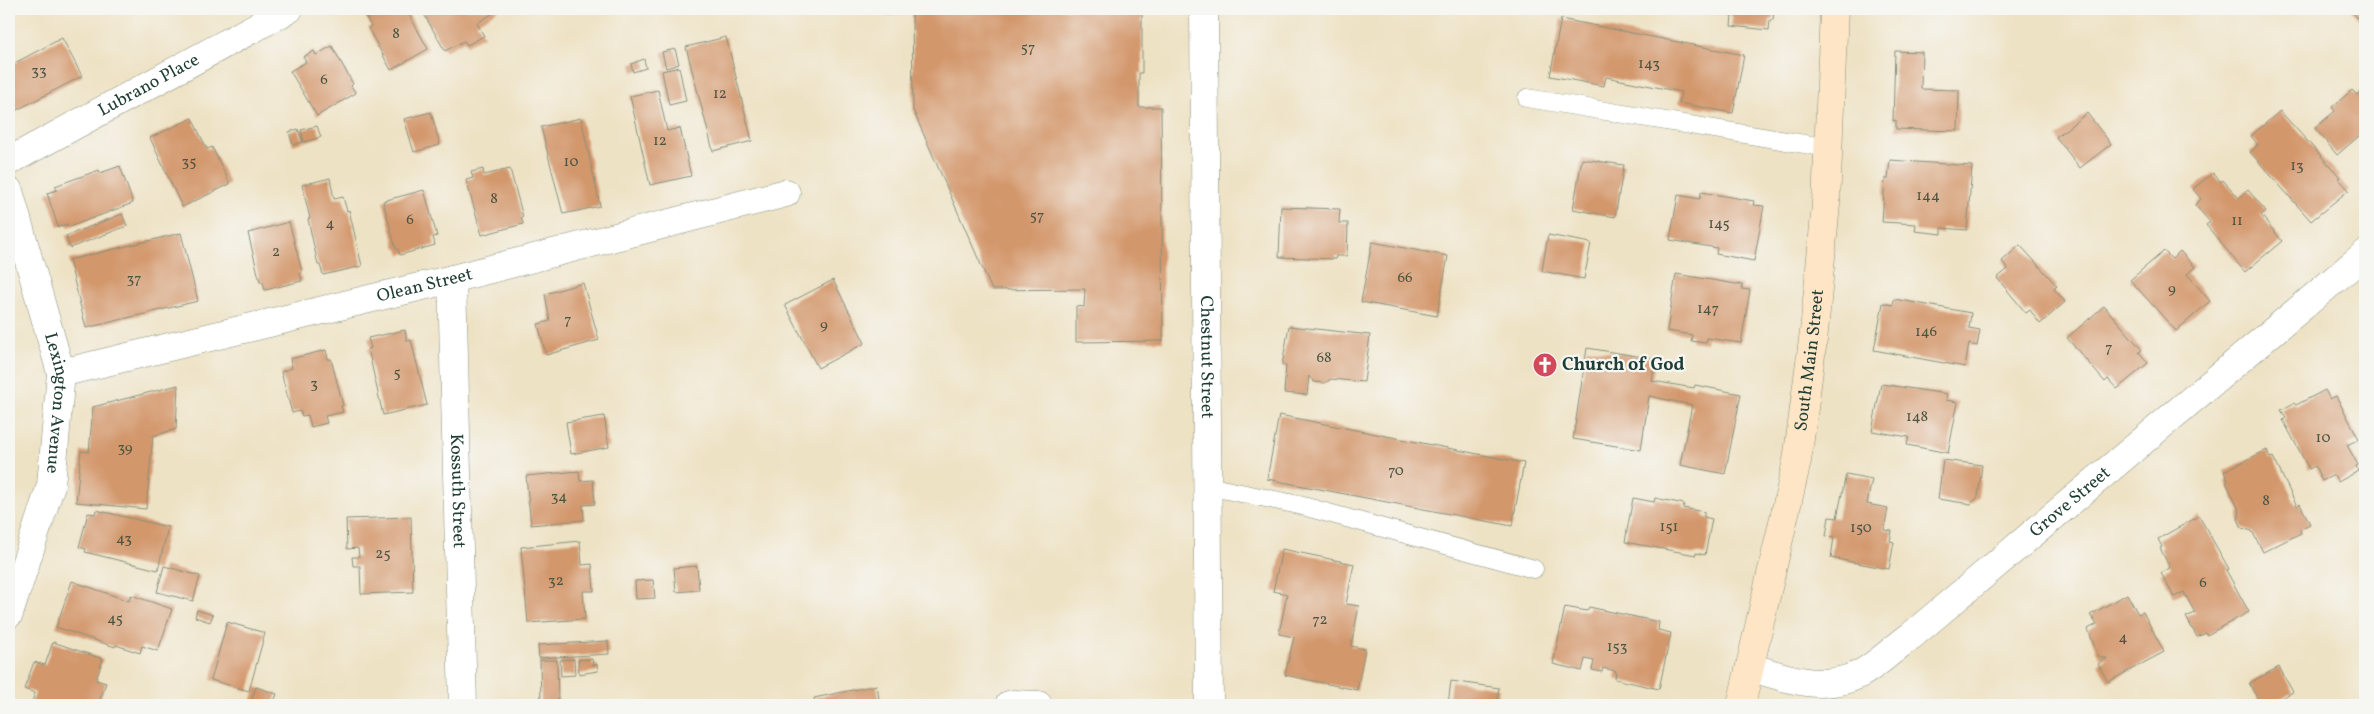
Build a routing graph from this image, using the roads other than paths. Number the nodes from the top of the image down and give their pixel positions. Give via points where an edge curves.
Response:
1 (288, 9) edge
2 (1204, 9) edge
3 (1834, 9) edge
4 (1527, 98) dead end
5 (1829, 148) junction
6 (9, 161) edge
7 (9, 191) edge
8 (786, 193) dead end
9 (2365, 254) edge
10 (452, 279) junction
11 (61, 373) junction
12 (1207, 486) junction
13 (1534, 569) dead end
14 (9, 614) edge
15 (1750, 667) junction
16 (1829, 694) edge
17 (463, 705) edge
18 (1209, 705) edge
19 (1741, 705) edge

1 - 6 street, Lubrano Place
2 - 12 street, Chestnut Street
3 - 5 main road, South Main Street
4 - 5 lane
5 - 15 main road, South Main Street via 1814,332 1797,460
7 - 11 street, Lexington Avenue
8 - 10 street, Olean Street
9 - 16 street, Grove Street via 1911,636
10 - 11 street, Olean Street
10 - 17 street, Kossuth Street
11 - 14 street, Lexington Avenue via 51,485
12 - 13 lane via 1299,505
12 - 18 street, Chestnut Street
15 - 16 street, Grove Street
15 - 19 main road, South Main Street

